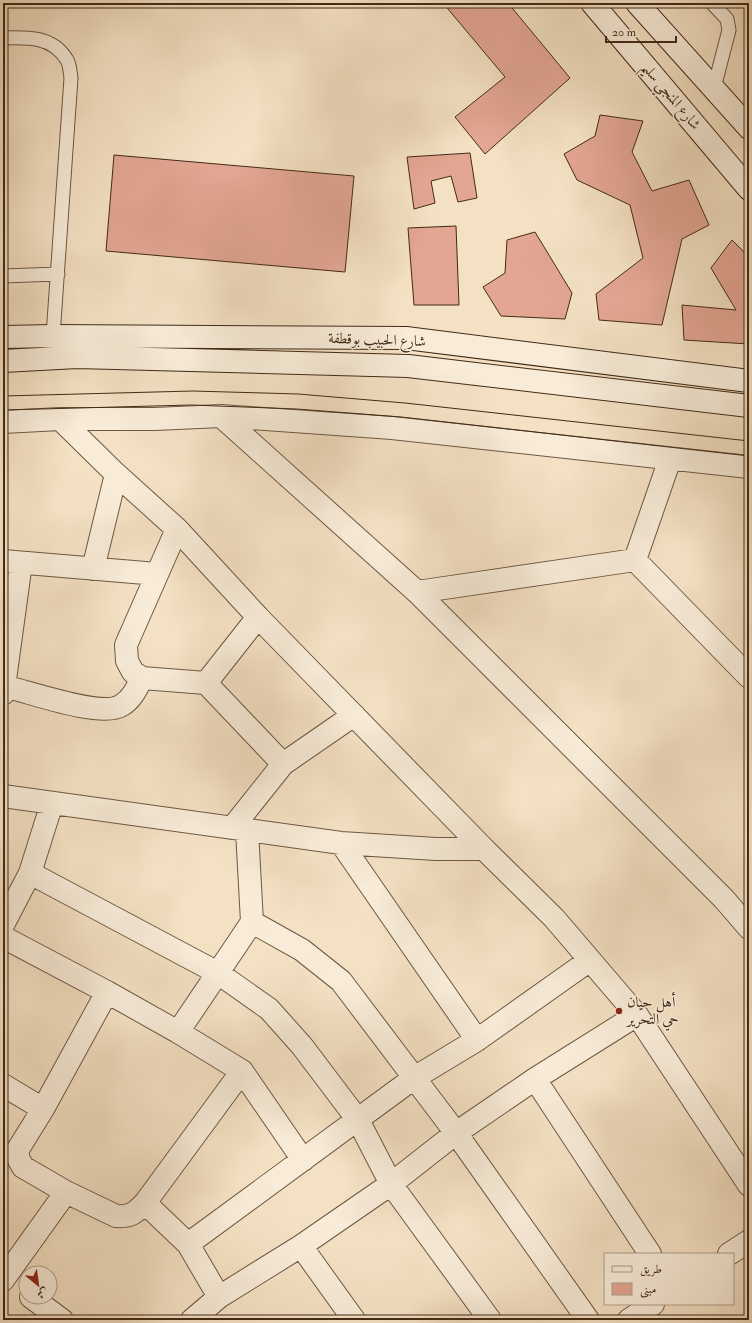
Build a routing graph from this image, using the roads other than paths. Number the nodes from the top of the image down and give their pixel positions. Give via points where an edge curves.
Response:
1 (592, 3) edge
2 (637, 3) edge
3 (712, 3) edge
4 (3, 38) edge
5 (714, 88) junction
6 (749, 128) edge
7 (749, 189) edge
8 (58, 274) junction
9 (3, 276) edge
10 (53, 336) junction
11 (3, 337) edge
12 (3, 361) edge
13 (748, 381) edge
14 (749, 406) edge
15 (221, 416) junction
16 (60, 419) junction
17 (3, 422) edge
18 (670, 459) junction
19 (749, 467) edge
20 (116, 474) junction
21 (177, 529) junction
22 (635, 560) junction
23 (12, 562) edge
24 (93, 569) junction
25 (157, 574) junction
26 (417, 592) junction
27 (258, 617) junction
28 (749, 677) edge
29 (142, 678) junction
30 (206, 683) junction
31 (3, 688) edge
32 (354, 715) junction
33 (283, 764) junction
34 (3, 796) edge
35 (52, 803) junction
36 (239, 829) junction
37 (341, 843) junction
38 (484, 849) junction
39 (30, 873) junction
40 (252, 922) junction
41 (3, 925) edge
42 (749, 928) edge
43 (3, 937) edge
44 (590, 960) junction
45 (218, 973) junction
46 (107, 992) junction
47 (638, 1015) junction
48 (178, 1032) junction
49 (477, 1040) junction
50 (242, 1071) junction
51 (414, 1078) junction
52 (535, 1079) junction
53 (3, 1085) edge
54 (43, 1109) junction
55 (358, 1120) junction
56 (456, 1133) junction
57 (303, 1160) junction
58 (391, 1184) junction
59 (749, 1186) edge
60 (66, 1192) junction
61 (145, 1203) junction
62 (749, 1241) edge
63 (188, 1244) junction
64 (301, 1246) junction
65 (649, 1253) edge
66 (731, 1253) edge
67 (4, 1279) edge
68 (18, 1289) edge
69 (219, 1297) junction
70 (42, 1305) edge
71 (652, 1305) edge
72 (62, 1320) edge
73 (192, 1320) edge
74 (354, 1320) edge
75 (490, 1320) edge
76 (588, 1320) edge
77 (630, 1320) edge

1 - 7 street, شارع المنجي سليم
2 - 5 street
3 - 5 lane via 727,19 729,30
4 - 8 lane via 42,40 57,47 68,61 71,78
5 - 6 street
8 - 9 lane
8 - 10 lane
10 - 11 street, شارع الحبيب بوقطفة
10 - 13 street, شارع الحبيب بوقطفة via 406,338
12 - 14 street, شارع الحبيب بوقطفة via 77,357 408,366
15 - 16 street
15 - 18 street via 392,428
15 - 26 street
16 - 17 street
16 - 20 street
18 - 19 street
18 - 22 street
20 - 21 street
20 - 24 street
21 - 25 street
21 - 27 street
22 - 26 street
22 - 28 street
23 - 24 street
23 - 31 street
24 - 25 street
25 - 29 street via 126,645 127,661 133,672
26 - 42 street via 724,899
27 - 30 street
27 - 32 street
29 - 30 street
29 - 31 street via 134,694 122,706 108,710 66,704
30 - 33 street
32 - 33 street
32 - 38 street
33 - 36 street
34 - 35 street
35 - 36 street
35 - 39 street
36 - 37 street
36 - 40 street
37 - 38 street via 436,849
37 - 49 street
38 - 44 street via 554,918
39 - 41 street
39 - 45 street
40 - 45 street
40 - 51 street via 302,950 342,981
43 - 46 street
44 - 47 street
44 - 49 street
45 - 48 street
45 - 55 street via 269,1009 302,1046
46 - 48 street
46 - 54 street
47 - 52 street
47 - 59 street
48 - 50 street
49 - 51 street
50 - 57 street
50 - 61 street
51 - 55 street
51 - 56 street
52 - 56 street
52 - 65 street
53 - 54 street
54 - 60 street via 17,1151 19,1160 23,1167
55 - 57 street
55 - 58 street
56 - 58 street
56 - 76 street
57 - 63 street
58 - 64 street
58 - 75 street
60 - 61 street via 116,1216 125,1217 133,1214
60 - 67 street
61 - 63 street
62 - 66 street
63 - 69 street
64 - 69 street
64 - 74 street
67 - 68 street
69 - 73 street
70 - 72 street
71 - 77 street

